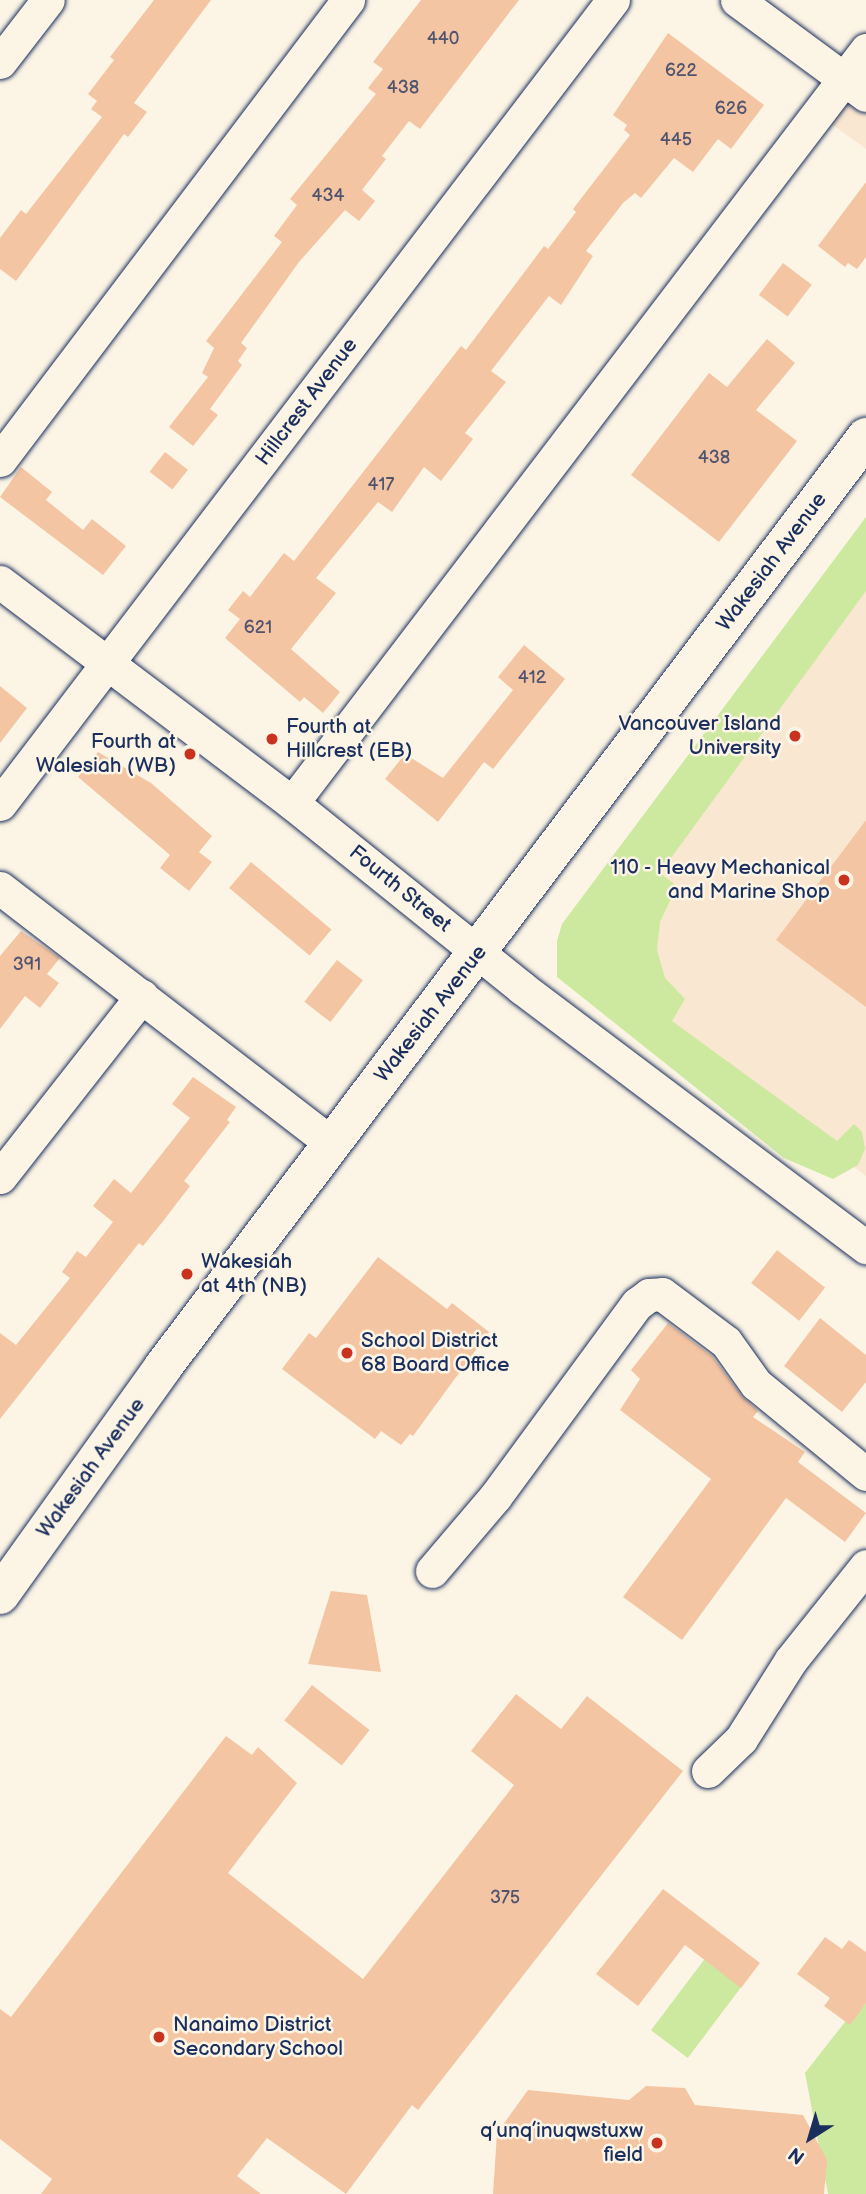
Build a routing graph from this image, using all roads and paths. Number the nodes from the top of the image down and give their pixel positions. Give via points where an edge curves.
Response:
1 (48, 0) edge
2 (348, 0) edge
3 (613, 0) edge
4 (737, 0) edge
5 (866, 50) edge
6 (0, 62) edge
7 (855, 88) edge
8 (866, 437) edge
9 (0, 460) edge
10 (0, 582) edge
11 (110, 662) junction
12 (292, 803) junction
13 (0, 804) edge
14 (0, 888) edge
15 (478, 953) junction
16 (142, 996) junction
17 (332, 1144) junction
18 (0, 1177) edge
19 (866, 1247) edge
20 (866, 1474) edge
21 (866, 1566) edge
22 (432, 1571) dead end
23 (0, 1595) edge
24 (708, 1771) dead end

1 - 6 street
2 - 9 street
3 - 11 street, Hillcrest Avenue
4 - 7 street
5 - 7 street
7 - 12 street
8 - 15 main road, Wakesiah Avenue
10 - 11 street, Fourth Street
11 - 12 street, Fourth Street
11 - 13 street, Hillcrest Avenue
12 - 15 street, Fourth Street
14 - 16 street
15 - 17 main road, Wakesiah Avenue
15 - 19 street, Fourth Street
16 - 17 street
16 - 18 street
17 - 23 main road, Wakesiah Avenue
20 - 22 street via 757,1384 726,1342 662,1294 649,1295 637,1304 495,1497
21 - 24 street via 791,1660 741,1739

